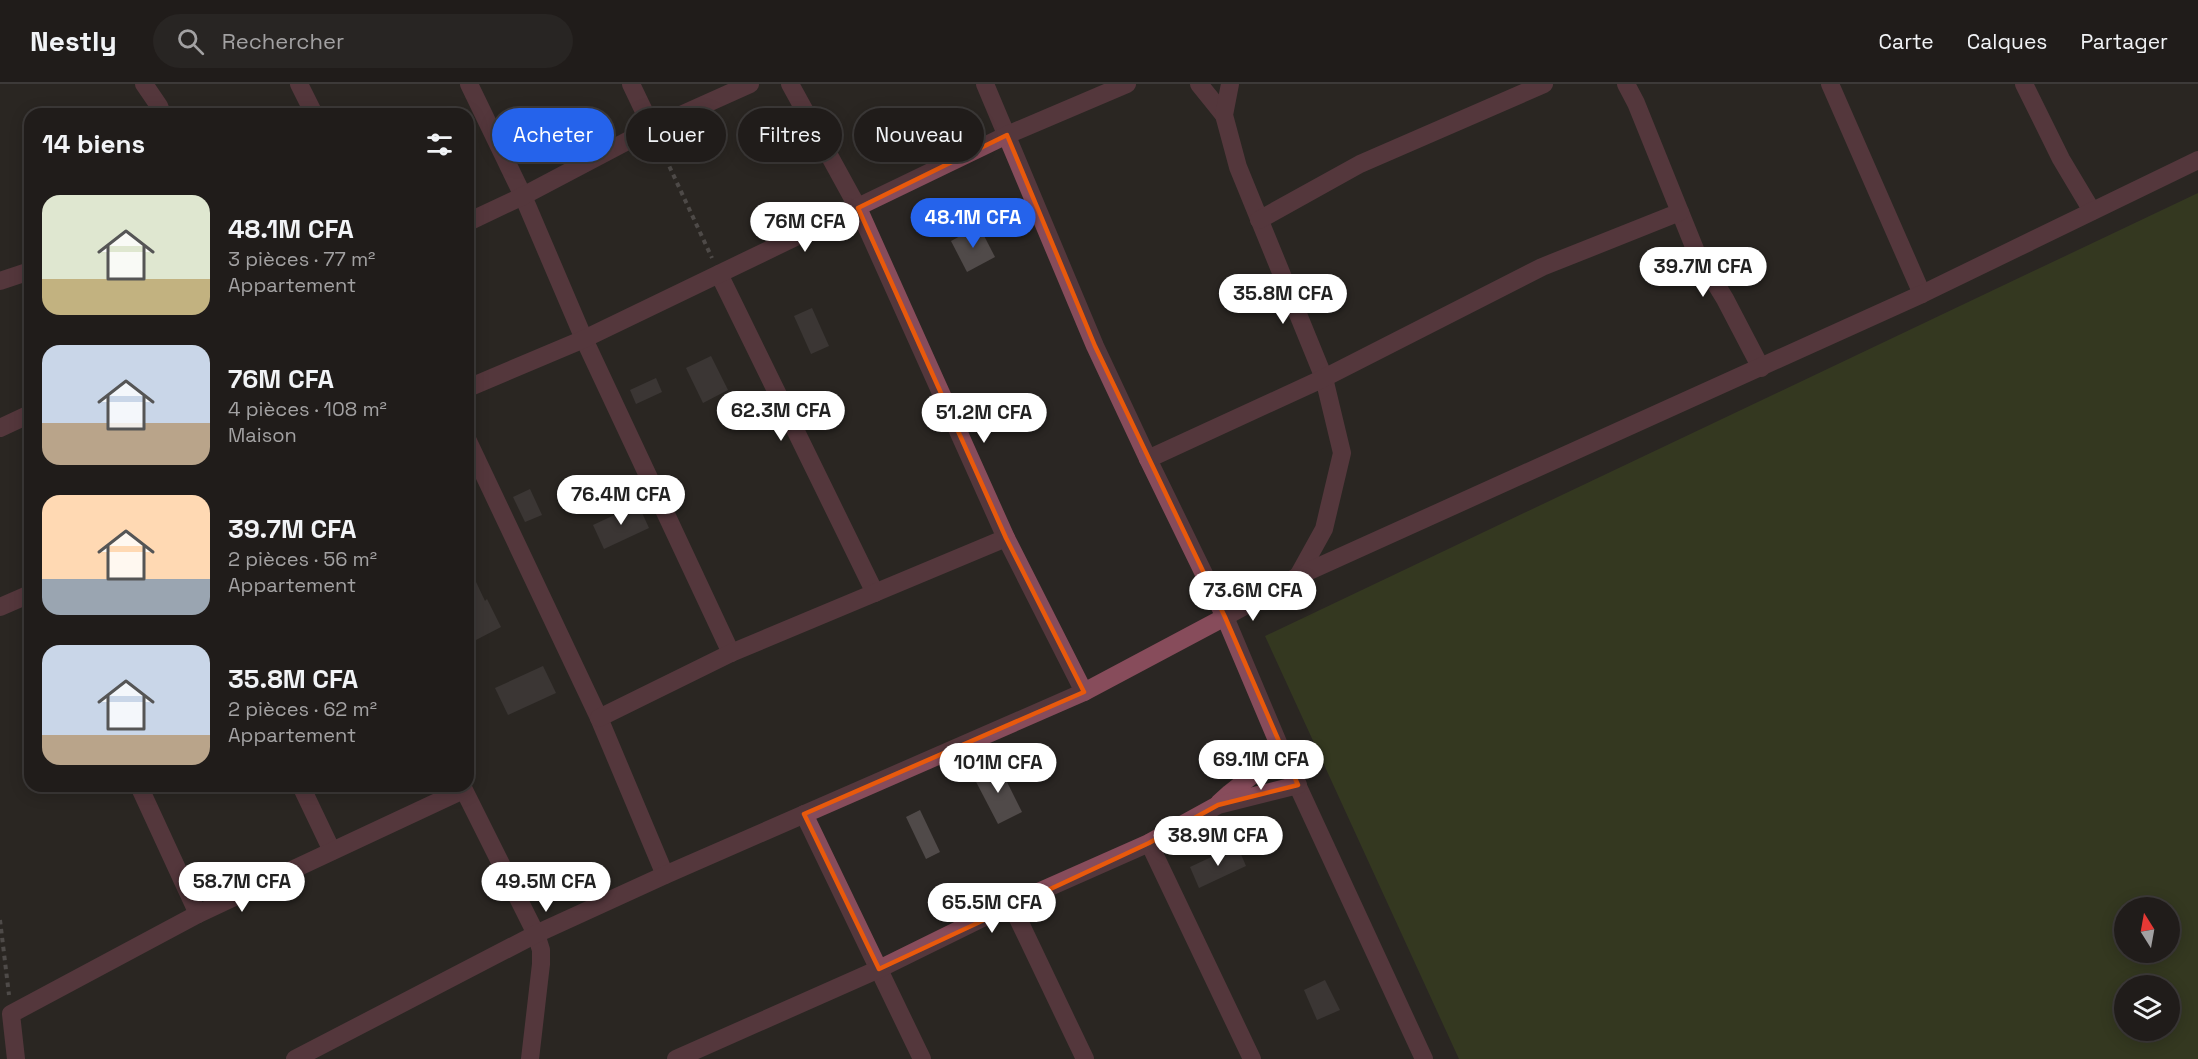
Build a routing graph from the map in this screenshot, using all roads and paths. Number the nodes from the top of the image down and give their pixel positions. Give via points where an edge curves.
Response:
1 (144, 84) edge
2 (298, 84) edge
3 (468, 84) edge
4 (631, 84) edge
5 (750, 84) edge
6 (790, 84) edge
7 (985, 84) edge
8 (1127, 84) edge
9 (1199, 84) edge
10 (1230, 84) edge
11 (1544, 84) edge
12 (1626, 84) edge
13 (1830, 84) edge
14 (2024, 84) edge
15 (160, 108) edge
16 (311, 108) edge
17 (642, 108) edge
18 (697, 108) edge
19 (1224, 115) junction
20 (1007, 135) junction
21 (626, 142) edge
22 (2198, 160) edge
23 (668, 162) edge
24 (523, 196) junction
25 (858, 208) junction
26 (2092, 211) junction
27 (1680, 212) junction
28 (474, 219) edge
29 (1259, 220) junction
30 (24, 273) edge
31 (719, 274) junction
32 (0, 281) edge
33 (1922, 294) junction
34 (584, 339) junction
35 (1761, 368) junction
36 (1324, 378) junction
37 (474, 385) edge
38 (24, 417) edge
39 (0, 428) edge
40 (474, 454) edge
41 (1148, 459) junction
42 (1006, 538) junction
43 (1298, 576) junction
44 (875, 593) junction
45 (24, 597) edge
46 (0, 607) edge
47 (1226, 617) junction
48 (731, 653) junction
49 (1084, 692) junction
50 (599, 718) junction
51 (1282, 752) junction
52 (1298, 785) junction
53 (142, 792) edge
54 (304, 792) edge
55 (455, 792) edge
56 (465, 792) edge
57 (1218, 805) junction
58 (804, 814) junction
59 (1149, 843) junction
60 (332, 850) junction
61 (665, 874) junction
62 (1011, 904) junction
63 (198, 914) junction
64 (0, 920) edge
65 (536, 934) junction
66 (879, 969) junction
67 (11, 1014) junction
68 (16, 1059) edge
69 (296, 1059) edge
70 (530, 1059) edge
71 (676, 1059) edge
72 (922, 1059) edge
73 (1086, 1059) edge
74 (1252, 1059) edge
75 (1424, 1059) edge

1 - 15 street
2 - 16 street
3 - 24 street
4 - 17 street
5 - 18 street
6 - 25 street
7 - 20 street
8 - 20 street
9 - 19 street
10 - 19 street
11 - 29 street via 1360,164
12 - 27 street
13 - 33 street
14 - 26 street
19 - 29 street via 1238,167
20 - 25 street
20 - 41 street via 1095,346
21 - 24 street
22 - 26 street
23 - 31 path
24 - 28 street
24 - 34 street
25 - 31 street
25 - 42 street
26 - 33 street
27 - 35 street via 1703,269 1725,299
27 - 36 street via 1542,267
29 - 36 street
30 - 32 street
31 - 34 street
31 - 44 street
33 - 35 street
34 - 37 street
34 - 48 street
35 - 43 street
36 - 41 street
36 - 43 street via 1341,461 1324,529
38 - 39 street
40 - 50 street
41 - 47 street
42 - 44 street
42 - 49 street
43 - 47 street
44 - 48 street
45 - 46 street
47 - 49 street
47 - 51 street
48 - 50 street
49 - 58 street
50 - 61 street
51 - 52 street
51 - 57 street
52 - 57 street
52 - 75 street
53 - 63 street
54 - 60 street
55 - 60 street
56 - 65 street
57 - 59 street
58 - 61 street
58 - 66 street
59 - 62 street
59 - 74 street
60 - 63 street
61 - 65 street
62 - 66 street
62 - 73 street
63 - 67 street
64 - 67 path
65 - 69 street
65 - 70 street via 541,964
66 - 71 street
66 - 72 street
67 - 68 street

